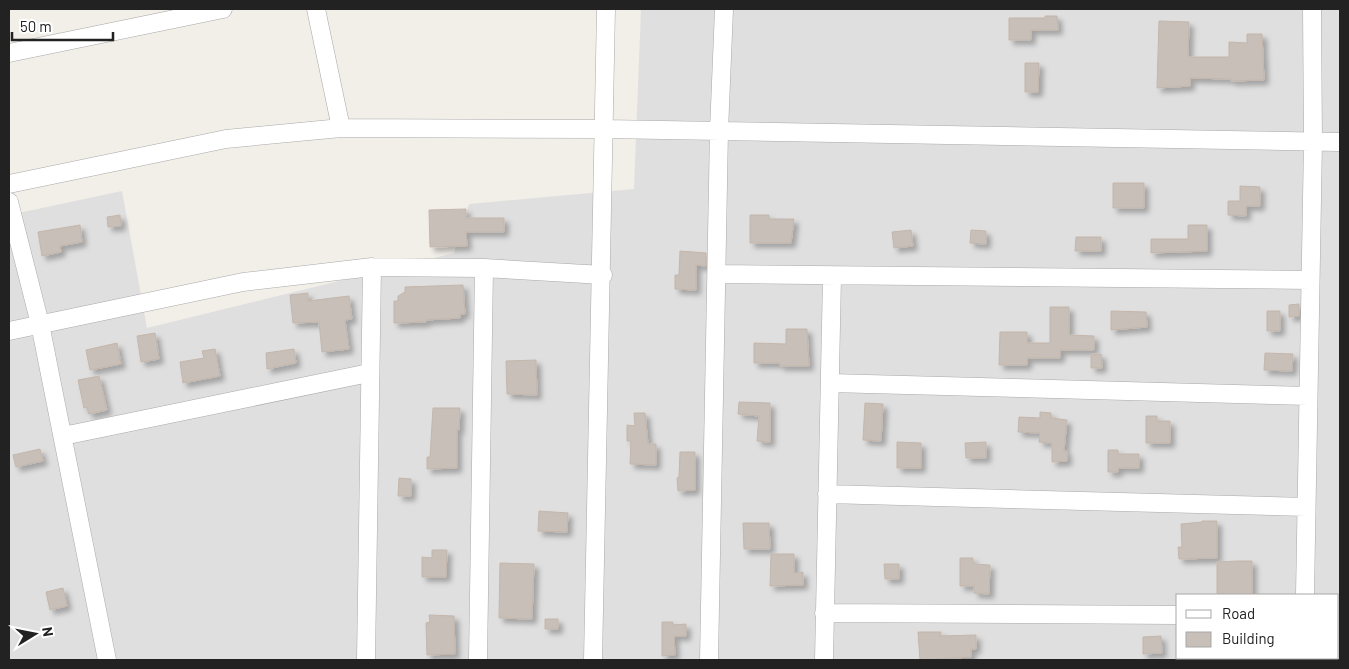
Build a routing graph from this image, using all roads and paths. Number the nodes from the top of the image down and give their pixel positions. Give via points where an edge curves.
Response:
1 (223, 9) edge
2 (316, 9) edge
3 (606, 9) edge
4 (724, 9) edge
5 (1312, 9) edge
6 (9, 53) edge
7 (341, 128) junction
8 (605, 129) junction
9 (719, 131) junction
10 (1313, 142) junction
11 (1340, 142) edge
12 (9, 184) edge
13 (9, 202) edge
14 (372, 267) junction
15 (484, 268) junction
16 (718, 274) junction
17 (603, 275) junction
18 (832, 277) junction
19 (1310, 280) junction
20 (40, 324) junction
21 (9, 331) edge
22 (369, 373) junction
23 (830, 383) junction
24 (1308, 396) junction
25 (63, 436) junction
26 (827, 494) junction
27 (1306, 507) junction
28 (1306, 594) edge
29 (824, 613) junction
30 (1176, 616) edge
31 (106, 660) edge
32 (366, 660) edge
33 (478, 660) edge
34 (593, 660) edge
35 (709, 660) edge
36 (824, 660) edge

1 - 6 street
2 - 7 street
3 - 8 street
4 - 9 street
5 - 10 street
7 - 8 street
7 - 12 street via 226,139
8 - 9 street
8 - 17 street
9 - 10 street
9 - 16 street
10 - 11 street
10 - 19 street
13 - 20 street
14 - 15 street
14 - 20 street via 243,282
14 - 22 street
15 - 17 street
15 - 33 street
16 - 18 street
16 - 35 street
17 - 34 street
18 - 19 street
18 - 23 street
19 - 24 street
20 - 21 street
20 - 25 street
22 - 25 street
22 - 32 street
23 - 24 street
23 - 26 street
24 - 27 street
25 - 31 street
26 - 27 street
26 - 29 street
27 - 28 street
29 - 30 street
29 - 36 street

